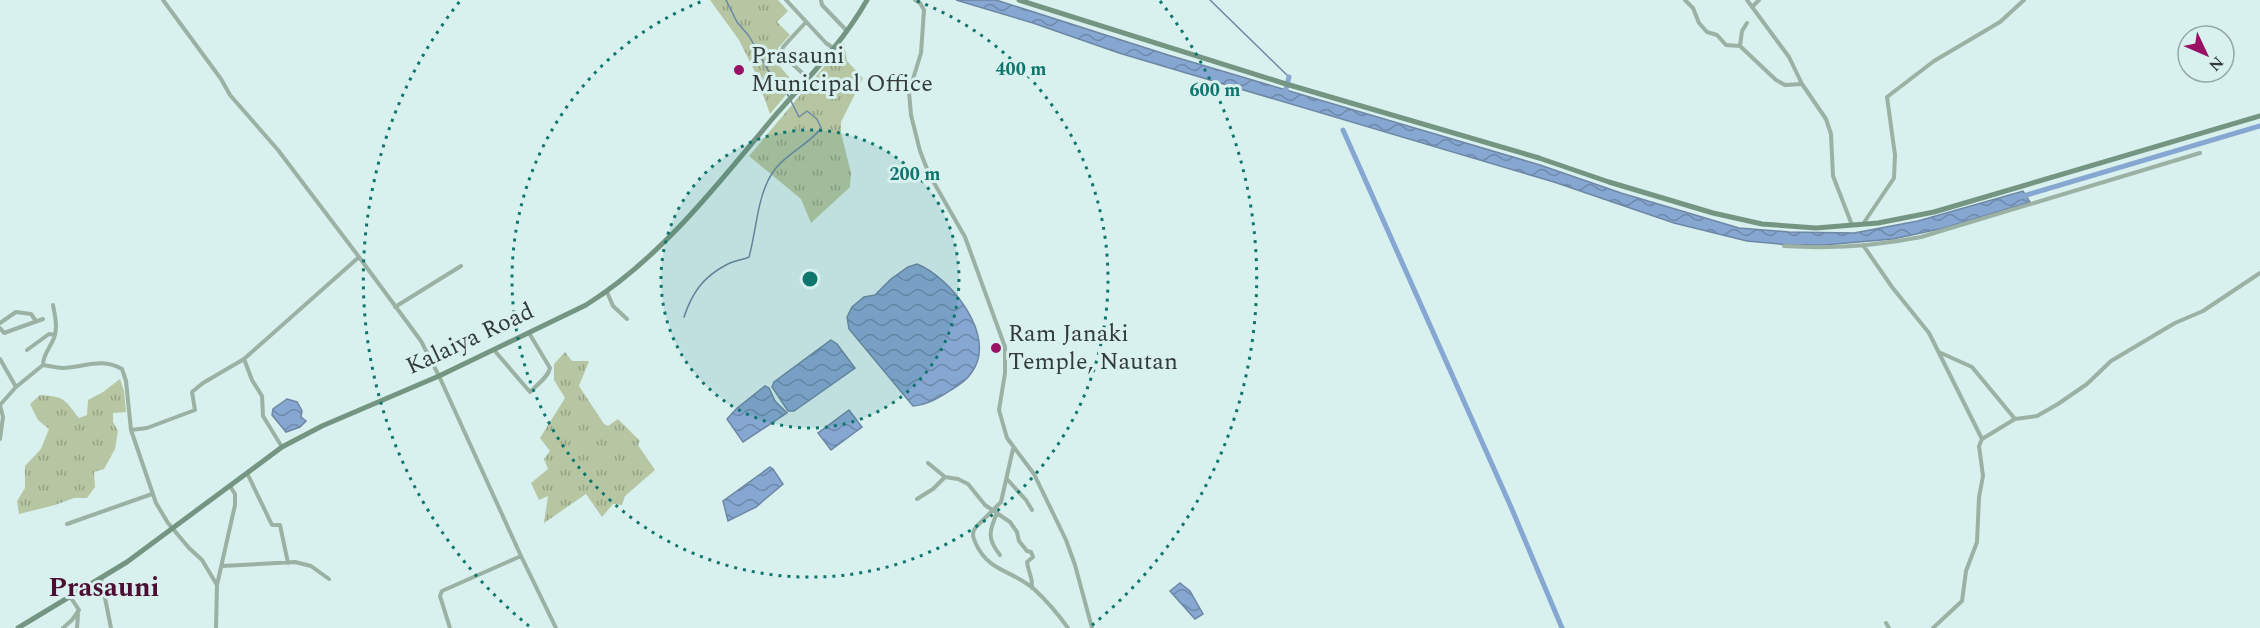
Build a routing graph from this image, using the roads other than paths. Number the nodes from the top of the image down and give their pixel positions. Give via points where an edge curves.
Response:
1 (163, 0) edge
2 (786, 0) edge
3 (821, 0) edge
4 (867, 0) edge
5 (915, 0) edge
6 (1019, 0) edge
7 (1685, 0) edge
8 (1748, 0) edge
9 (1760, 0) edge
10 (2024, 0) edge
11 (1752, 7) junction
12 (806, 22) junction
13 (1747, 23) dead end
14 (847, 32) junction
15 (1740, 46) junction
16 (833, 48) junction
17 (807, 78) junction
18 (1802, 84) junction
19 (2260, 116) edge
20 (2200, 153) dead end
21 (1863, 224) junction
22 (1852, 225) junction
23 (1863, 245) junction
24 (1784, 246) dead end
25 (359, 257) junction
26 (461, 266) dead end
27 (2260, 273) edge
28 (607, 292) junction
29 (53, 305) dead end
30 (395, 307) junction
31 (43, 319) dead end
32 (627, 319) dead end
33 (36, 321) junction
34 (0, 323) edge
35 (0, 328) edge
36 (529, 333) junction
37 (2, 335) edge
38 (55, 336) junction
39 (494, 350) junction
40 (27, 351) dead end
41 (1940, 353) junction
42 (0, 359) edge
43 (244, 359) junction
44 (43, 365) junction
45 (439, 376) junction
46 (16, 387) junction
47 (2015, 419) junction
48 (132, 430) junction
49 (0, 439) edge
50 (1982, 439) junction
51 (282, 447) junction
52 (1013, 448) junction
53 (928, 463) dead end
54 (247, 472) junction
55 (945, 477) junction
56 (1007, 479) junction
57 (230, 485) junction
58 (153, 494) junction
59 (917, 499) dead end
60 (1032, 510) dead end
61 (995, 512) junction
62 (66, 524) dead end
63 (173, 528) junction
64 (1000, 555) dead end
65 (520, 556) junction
66 (288, 563) junction
67 (222, 566) junction
68 (101, 578) junction
69 (329, 579) dead end
70 (217, 585) junction
71 (1032, 588) junction
72 (71, 597) junction
73 (78, 613) junction
74 (1886, 623) dead end
75 (18, 628) edge
76 (63, 628) edge
77 (77, 628) edge
78 (111, 628) edge
79 (216, 628) edge
80 (450, 628) edge
81 (556, 628) edge
82 (1068, 628) edge
83 (1092, 628) edge
84 (1889, 628) edge
85 (1933, 628) edge

1 - 25 street via 230,95 278,150
2 - 12 street
3 - 14 street
4 - 14 main road, Kalaiya Road
5 - 52 street via 924,10 921,53 909,92 911,115 929,174 965,237 1005,347 999,410
6 - 22 main road via 1713,213 1762,224 1815,228
7 - 15 street via 1707,32 1730,47
8 - 11 street
9 - 11 street
10 - 21 street via 2000,22 1934,61 1887,97 1894,178
11 - 18 street via 1789,57
12 - 16 street
12 - 17 street via 781,54
13 - 15 street
14 - 16 main road, Kalaiya Road
15 - 18 street via 1776,80 1785,85
16 - 17 main road, Kalaiya Road
17 - 28 main road, Kalaiya Road via 705,200
18 - 22 street via 1826,119 1831,134 1833,176
19 - 21 main road via 1934,212
20 - 23 street via 1921,237
21 - 22 main road
23 - 24 street
23 - 41 street
25 - 30 street
25 - 43 street
26 - 30 street
27 - 47 street via 2203,311 2111,361 2058,404 2037,416
28 - 32 street via 613,306
28 - 36 main road, Kalaiya Road
29 - 38 street
30 - 45 street via 421,341
31 - 33 street
33 - 34 street via 31,314 16,312
33 - 37 street
35 - 37 street
36 - 39 main road, Kalaiya Road
36 - 39 street via 550,368 530,392
38 - 40 street via 49,334
38 - 44 street
39 - 45 main road, Kalaiya Road
41 - 47 street via 1972,368
41 - 50 street
42 - 46 street
43 - 48 street via 192,392 195,410
43 - 51 street via 262,396 263,416
44 - 46 street
44 - 48 street via 64,368 108,362 122,369
45 - 51 main road, Kalaiya Road via 347,414
45 - 65 street
46 - 49 street via 0,405
47 - 50 street
48 - 58 street
50 - 85 street via 1977,542 1966,571 1964,594
51 - 54 main road, Kalaiya Road
52 - 56 street
52 - 83 street via 1034,474 1066,540
53 - 55 street
54 - 57 main road, Kalaiya Road
54 - 66 street via 272,525 280,525
55 - 59 street
55 - 61 street via 968,484
56 - 60 street
56 - 61 street
57 - 63 main road, Kalaiya Road
57 - 67 street via 235,505
58 - 62 street
58 - 63 street
61 - 64 street via 990,536
61 - 71 street via 1010,522 1018,541 1034,557 1027,562
61 - 71 street via 973,531 982,556
63 - 68 main road, Kalaiya Road
63 - 70 street via 202,560
65 - 80 street via 442,591 440,596
65 - 81 street
66 - 67 street
66 - 69 street via 311,566
67 - 70 street
68 - 72 main road, Kalaiya Road
68 - 78 street
70 - 79 street
71 - 82 street
72 - 73 street
72 - 75 main road, Kalaiya Road
73 - 76 street
73 - 77 street
74 - 84 street

